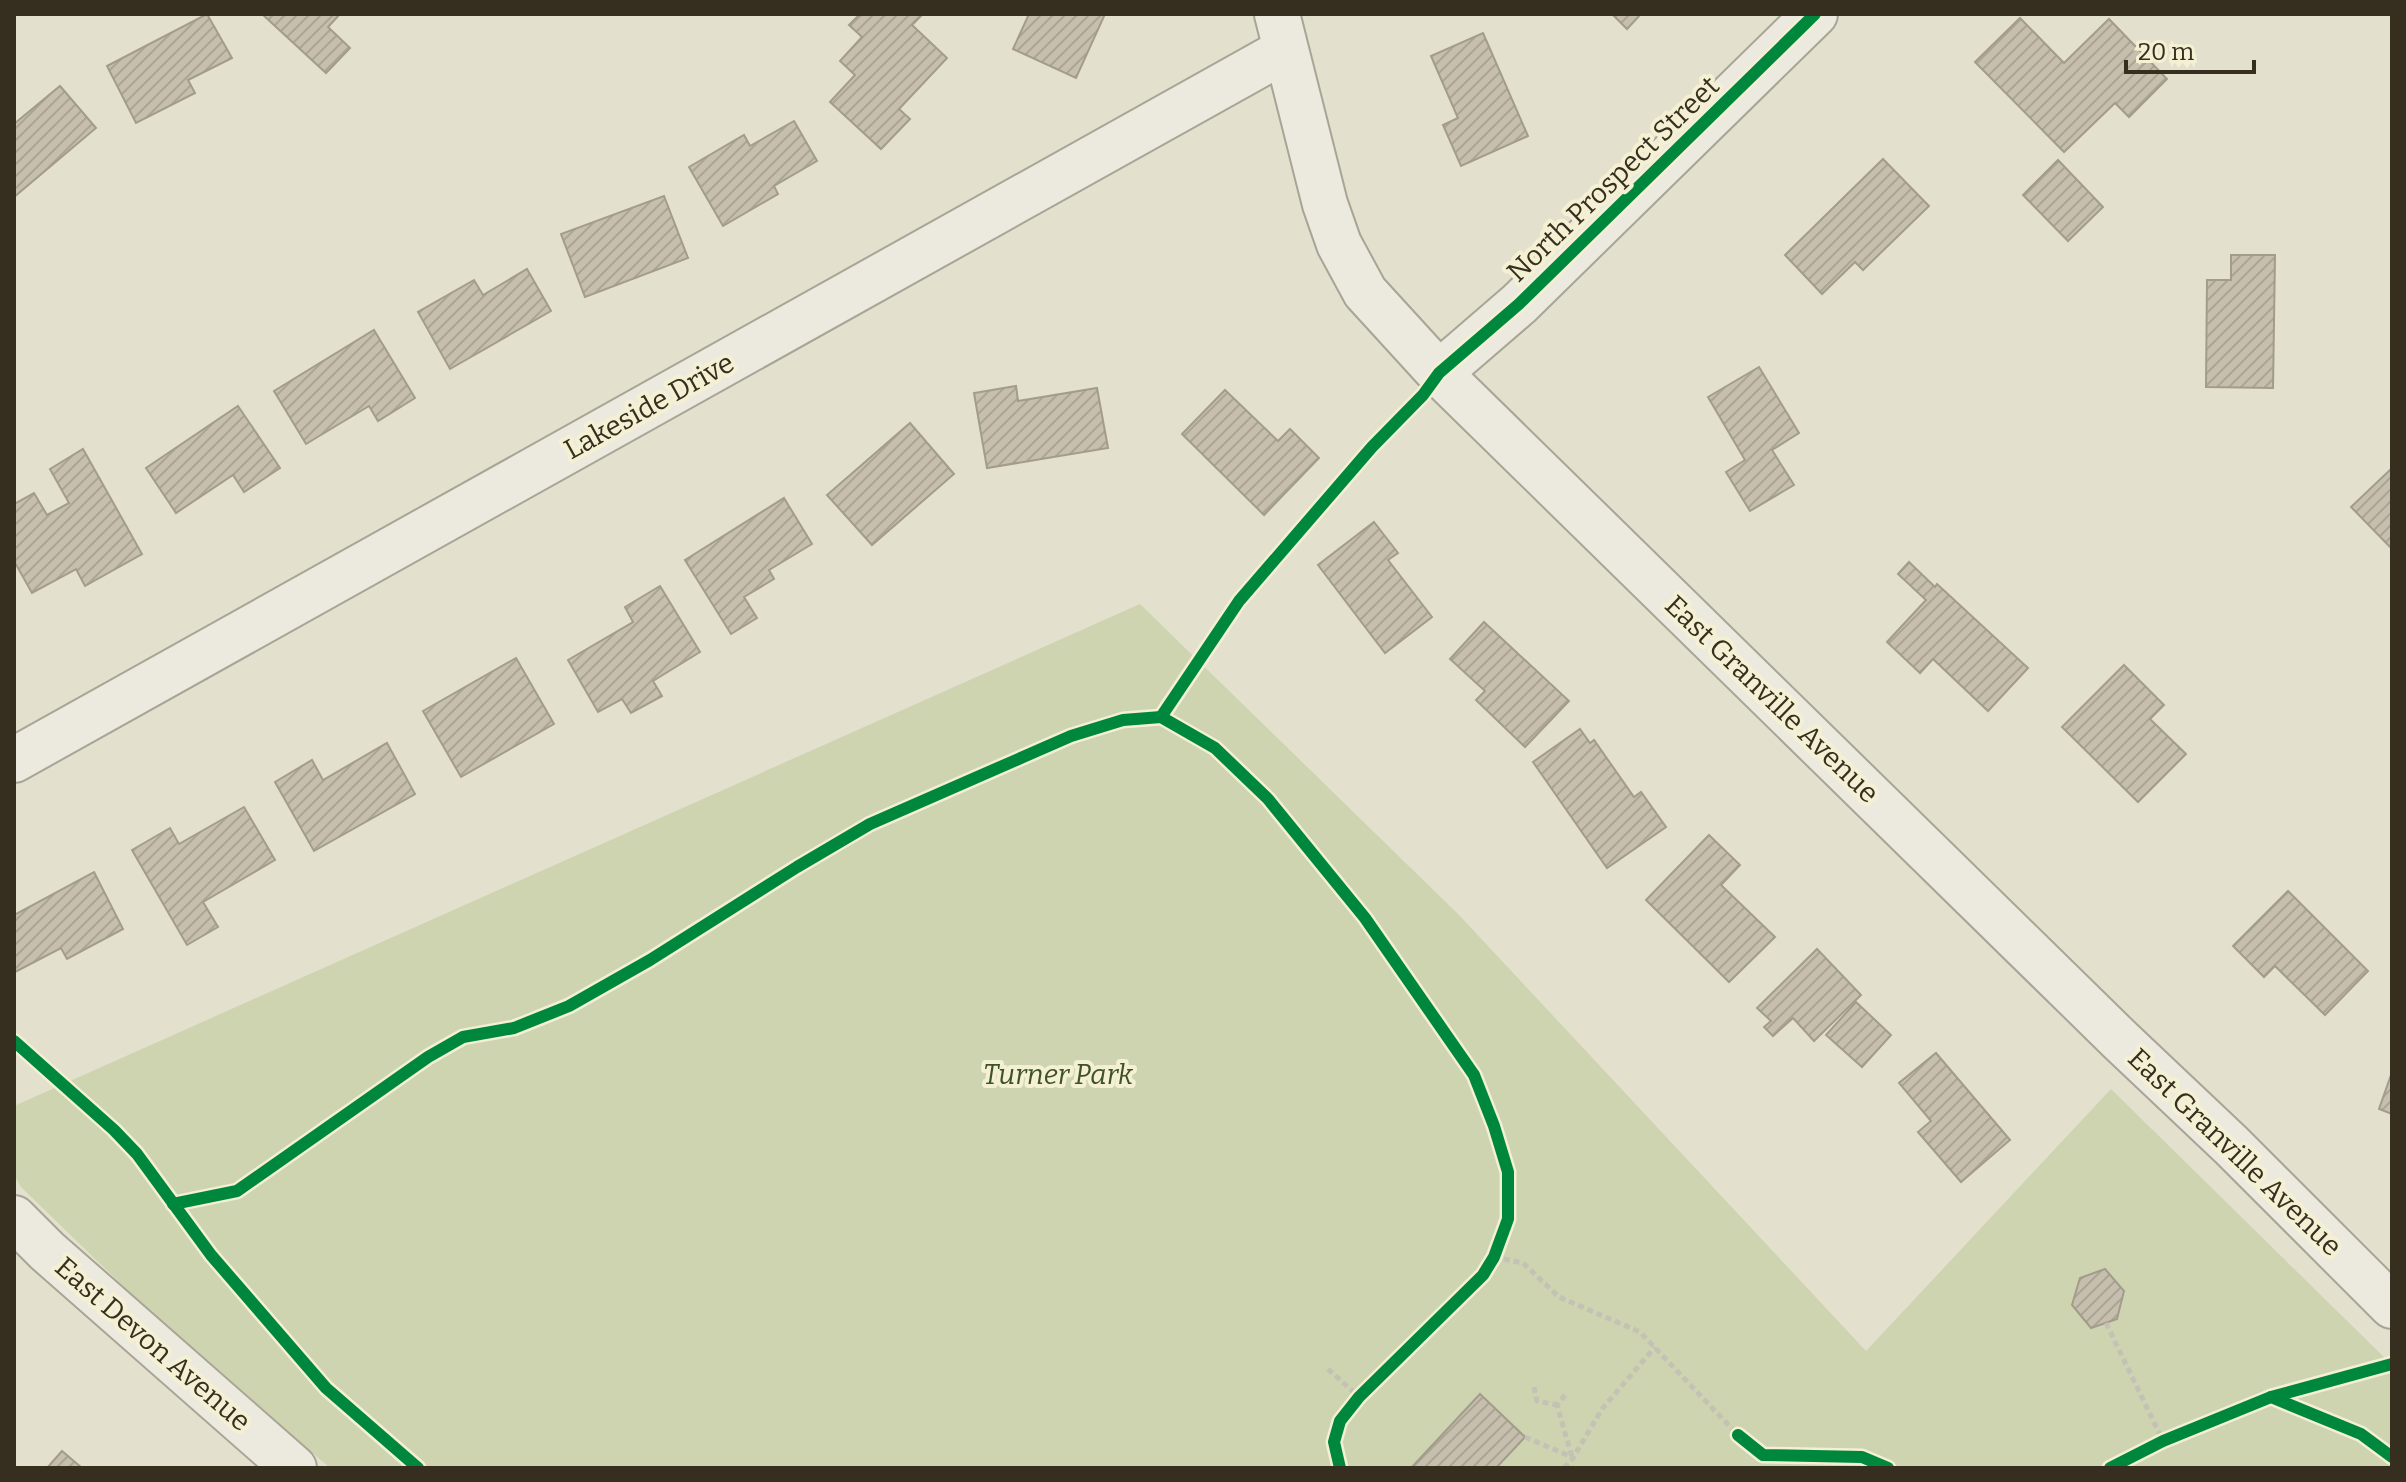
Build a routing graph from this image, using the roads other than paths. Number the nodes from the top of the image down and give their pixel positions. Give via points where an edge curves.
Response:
1 (1815, 14) edge
2 (1281, 32) edge
3 (1439, 373) junction
4 (14, 760) edge
5 (14, 1218) edge
6 (2392, 1306) edge
7 (294, 1468) edge

1 - 3 street, North Prospect Street via 1519,304
2 - 3 street, East Granville Avenue via 1339,244 1365,292
2 - 4 street, Lakeside Drive
3 - 6 street, East Granville Avenue
5 - 7 street, East Devon Avenue

